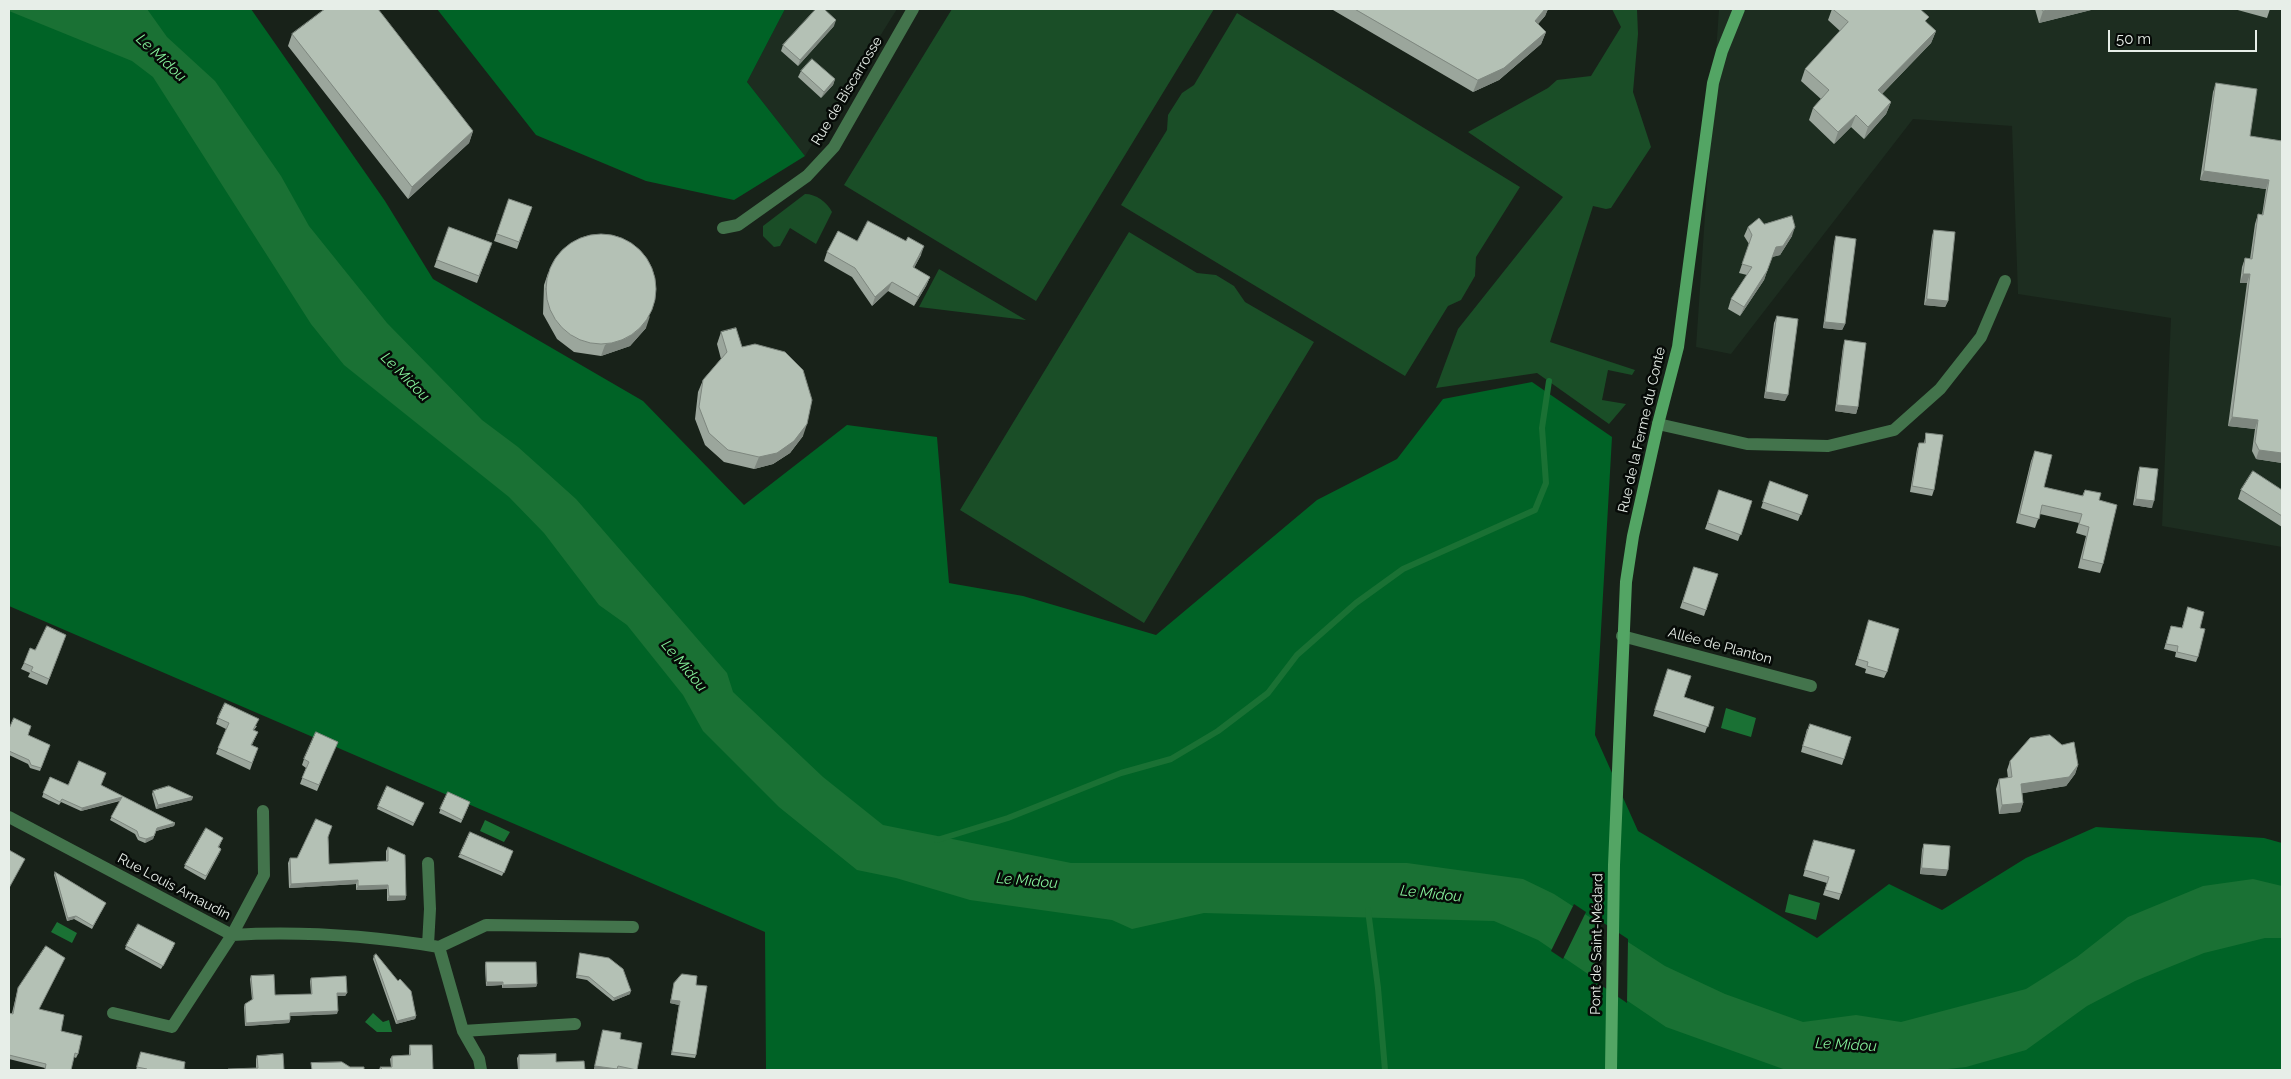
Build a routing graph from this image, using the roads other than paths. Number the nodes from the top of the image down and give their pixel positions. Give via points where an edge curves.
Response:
1 (913, 9) edge
2 (1739, 9) edge
3 (723, 228) dead end
4 (2005, 281) dead end
5 (1658, 424) junction
6 (1622, 636) junction
7 (1811, 686) dead end
8 (263, 811) dead end
9 (9, 816) edge
10 (428, 864) dead end
11 (1614, 865) joint
12 (633, 927) dead end
13 (232, 935) junction
14 (433, 946) junction
15 (113, 1013) dead end
16 (575, 1024) dead end
17 (463, 1032) junction
18 (481, 1070) edge
19 (1611, 1070) edge

1 - 3 street, Rue de Biscarrosse via 834,147 807,176 738,225
2 - 5 street, Rue de la Ferme du Conte via 1713,83 1678,348
4 - 5 street via 1981,337 1940,389 1894,430 1828,446 1748,444
5 - 6 street, Rue de la Ferme du Conte via 1632,536
6 - 7 street, Allée de Planton
6 - 11 street, Rue de la Ferme du Conte
8 - 13 street via 264,875
9 - 13 street, Rue Louis Arnaudin
10 - 14 street
11 - 19 street, Pont de Saint-Médard
12 - 14 street via 486,926
13 - 14 street, Rue Louis Arnaudin via 272,932 402,940
13 - 15 street via 172,1028
14 - 17 street
16 - 17 street
17 - 18 street via 480,1059

